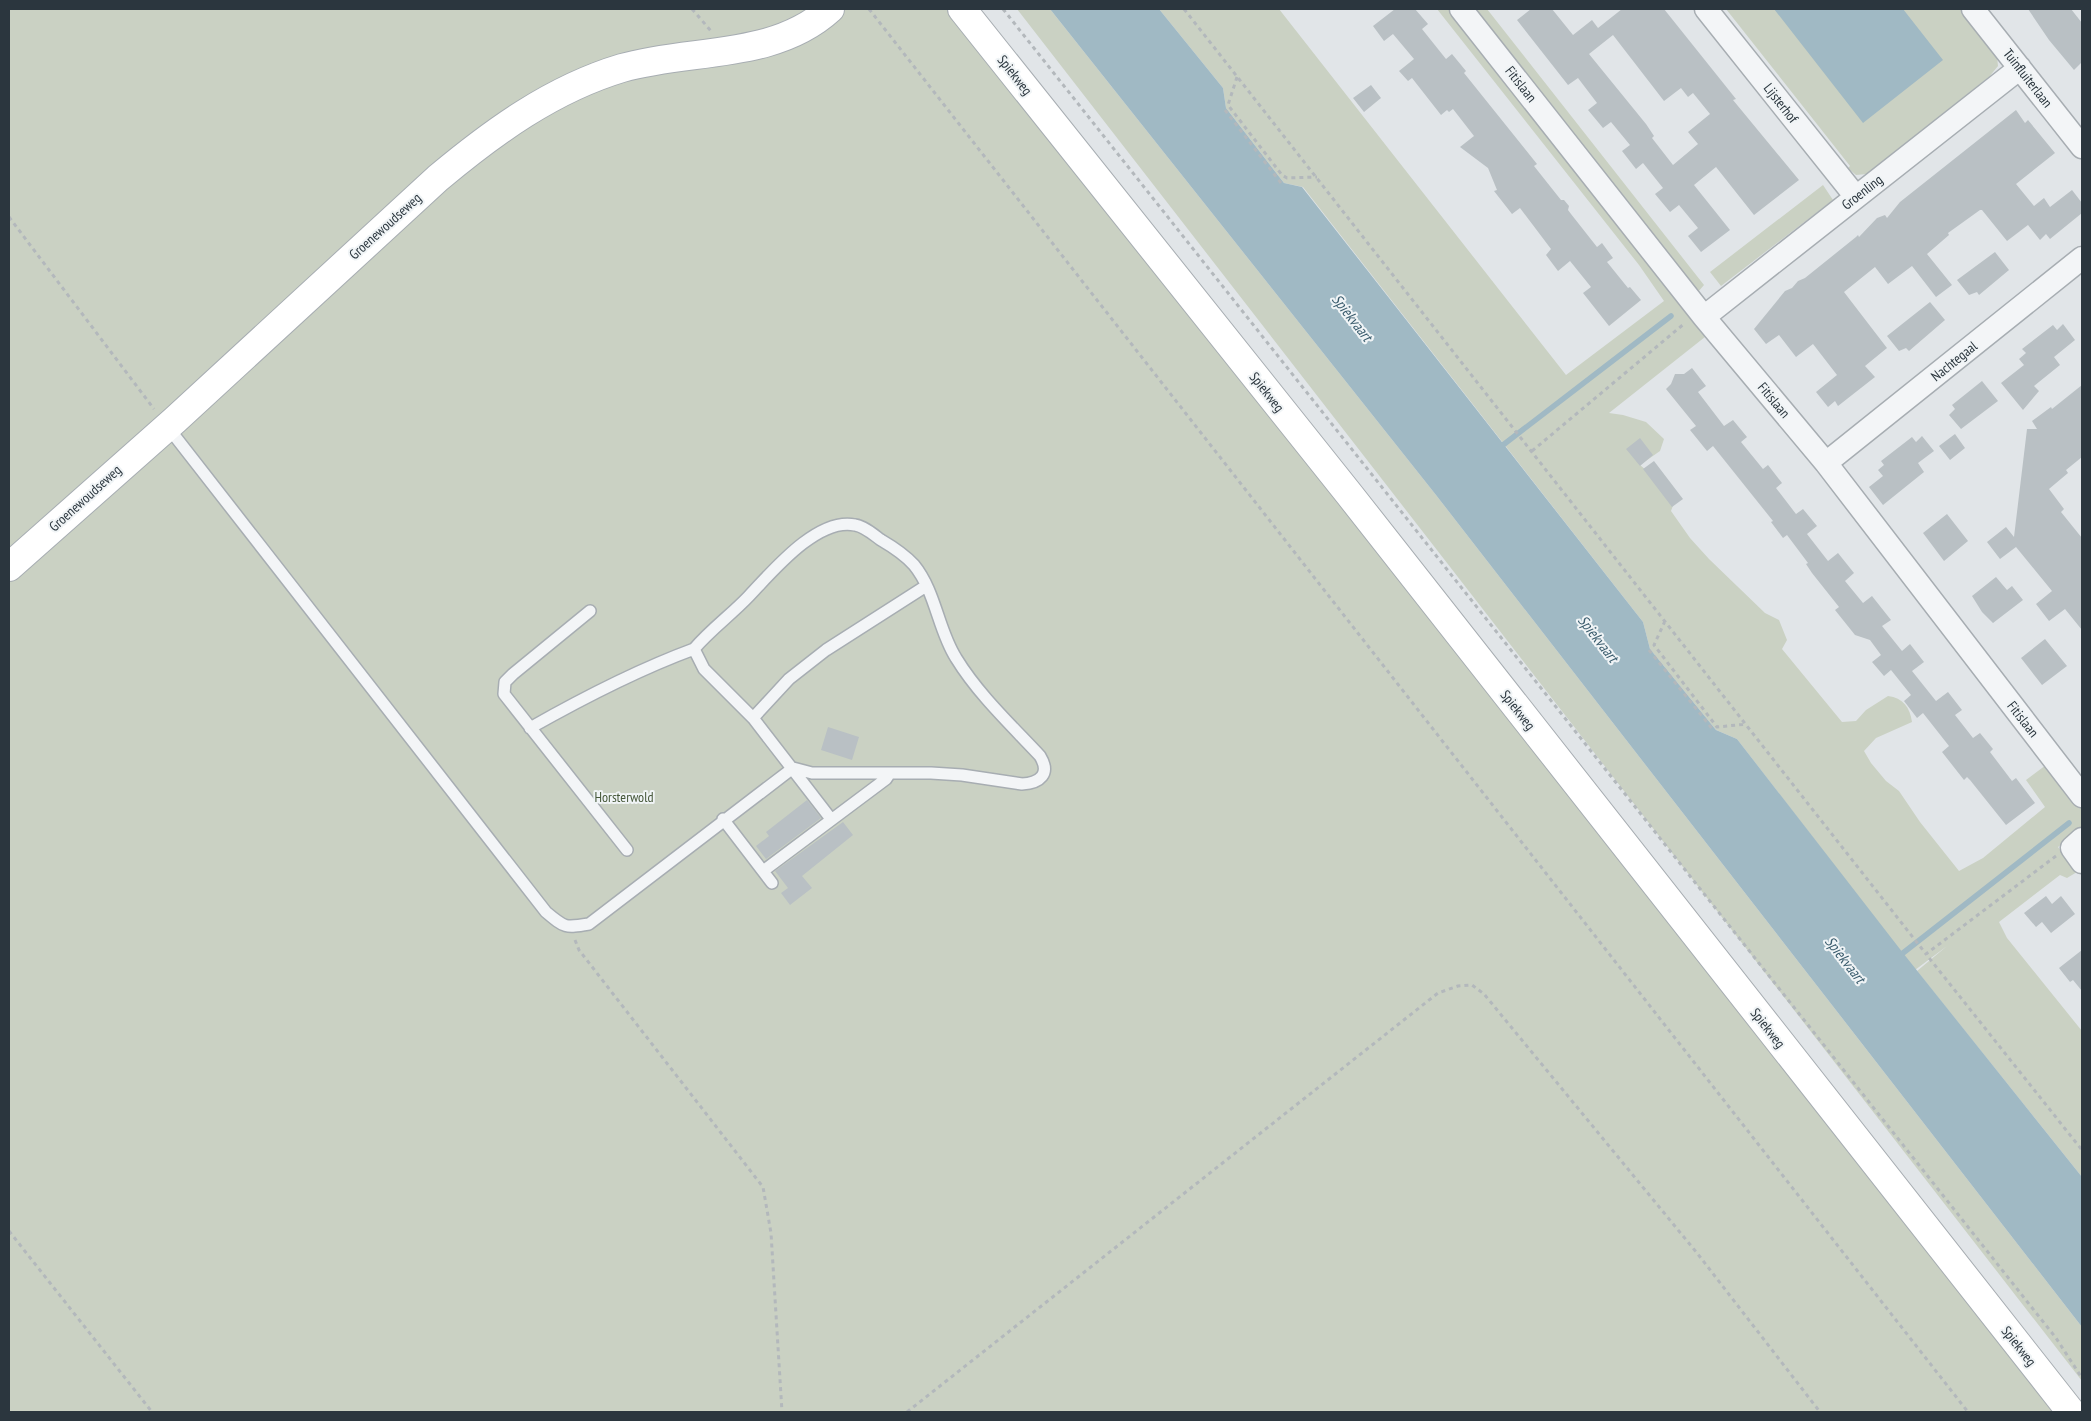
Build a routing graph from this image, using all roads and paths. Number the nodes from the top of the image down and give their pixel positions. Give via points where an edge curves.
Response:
1 (830, 9) edge
2 (870, 9) edge
3 (962, 9) edge
4 (1003, 9) edge
5 (1184, 9) edge
6 (1461, 9) edge
7 (1706, 9) edge
8 (1973, 9) edge
9 (2020, 68) junction
10 (1237, 76) junction
11 (1225, 110) dead end
12 (2082, 147) edge
13 (1317, 177) junction
14 (1282, 183) dead end
15 (1856, 197) junction
16 (9, 217) edge
17 (2082, 258) edge
18 (1702, 314) junction
19 (167, 426) junction
20 (1532, 451) junction
21 (1826, 463) junction
22 (9, 567) edge
23 (926, 586) junction
24 (590, 611) dead end
25 (1665, 620) junction
26 (694, 649) junction
27 (1649, 650) dead end
28 (753, 718) junction
29 (1747, 724) junction
30 (530, 728) junction
31 (1714, 731) dead end
32 (793, 768) junction
33 (890, 773) junction
34 (2082, 796) edge
35 (723, 819) junction
36 (832, 819) junction
37 (627, 850) dead end
38 (2079, 850) edge
39 (763, 871) junction
40 (772, 882) dead end
41 (569, 927) junction
42 (1926, 954) junction
43 (2082, 1150) edge
44 (9, 1230) edge
45 (2082, 1378) edge
46 (152, 1412) edge
47 (782, 1412) edge
48 (907, 1412) edge
49 (1820, 1412) edge
50 (1968, 1412) edge
51 (2071, 1412) edge

1 - 19 main road, Groenewoudseweg via 792,35 756,46 622,68 582,83 525,112 482,141 438,178
2 - 50 path
3 - 51 main road, Spiekweg
4 - 45 path via 2056,1338
5 - 10 path
6 - 18 street, Fitislaan
7 - 15 street, Lijsterhof
8 - 9 street, Tuinfluiterlaan
9 - 12 street, Tuinfluiterlaan
9 - 15 street, Groenling
10 - 13 path
10 - 13 path via 1228,105 1282,175 1287,178
11 - 14 path
13 - 20 path
15 - 18 street, Groenling
16 - 19 path
17 - 21 street, Nachtegaal
18 - 20 path
18 - 21 street, Fitislaan
19 - 22 main road, Groenewoudseweg
19 - 41 lane via 546,912
20 - 25 path
21 - 34 street, Fitislaan
23 - 26 lane via 914,565 892,546 855,525 840,525 803,542
23 - 28 lane via 826,650 796,673
23 - 33 lane via 957,660 1040,756 1045,765 1044,772 1031,783 1022,784 962,775
24 - 30 lane via 505,682 504,694
25 - 29 path
25 - 29 path via 1654,645 1717,727
26 - 28 lane via 704,669
26 - 30 lane via 612,685
27 - 31 path
28 - 32 lane
29 - 42 path
30 - 37 lane
32 - 33 lane via 812,773
32 - 35 lane
32 - 36 lane
33 - 36 lane
35 - 39 lane
35 - 41 lane via 589,924
36 - 39 lane
38 - 42 path via 2055,857
39 - 40 lane
41 - 47 path via 580,950 763,1187 771,1234
42 - 43 path
44 - 46 path
48 - 49 path via 1438,993 1472,985 1484,994 1697,1252

